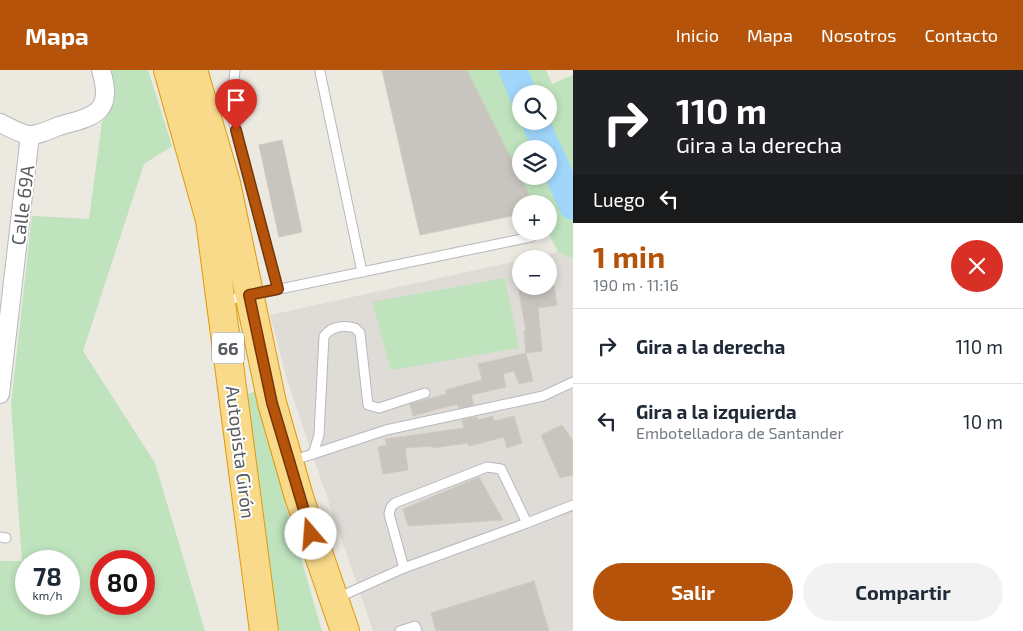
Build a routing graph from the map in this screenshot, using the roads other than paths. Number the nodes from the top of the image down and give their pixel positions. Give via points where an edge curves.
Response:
1 (101, 70) edge
2 (168, 70) edge
3 (193, 70) edge
4 (234, 70) edge
5 (320, 72) dead end
6 (0, 123) edge
7 (30, 135) junction
8 (517, 240) edge
9 (362, 272) junction
10 (278, 289) junction
11 (249, 295) junction
12 (222, 301) junction
13 (573, 382) edge
14 (424, 393) dead end
15 (0, 394) edge
16 (301, 458) junction
17 (573, 505) edge
18 (527, 523) junction
19 (404, 568) junction
20 (334, 600) junction
21 (265, 625) edge
22 (335, 631) edge
23 (345, 631) edge
24 (400, 631) edge
25 (417, 631) edge

1 - 7 street via 106,86 100,109 91,117
2 - 12 highway, Autopista Girón / 66 via 204,195
3 - 11 highway, Autopista Girón / 66 via 223,169
4 - 10 lane via 231,112
5 - 9 lane
6 - 7 street
7 - 15 street, Calle 69A
8 - 9 lane
9 - 10 lane
10 - 11 lane
11 - 12 lane
11 - 16 highway, Autopista Girón / 66 via 272,403
12 - 21 highway, Autopista Girón / 66
13 - 16 lane via 543,396 386,430
14 - 16 lane via 379,408 368,405 360,333 350,326 328,330 324,336 319,435
16 - 20 highway, Autopista Girón / 66
17 - 18 lane
18 - 19 lane
18 - 19 lane via 502,470 488,466 391,507 389,514
19 - 20 lane
20 - 22 highway
20 - 23 highway, Autopista Girón / 66
24 - 25 lane via 415,626

